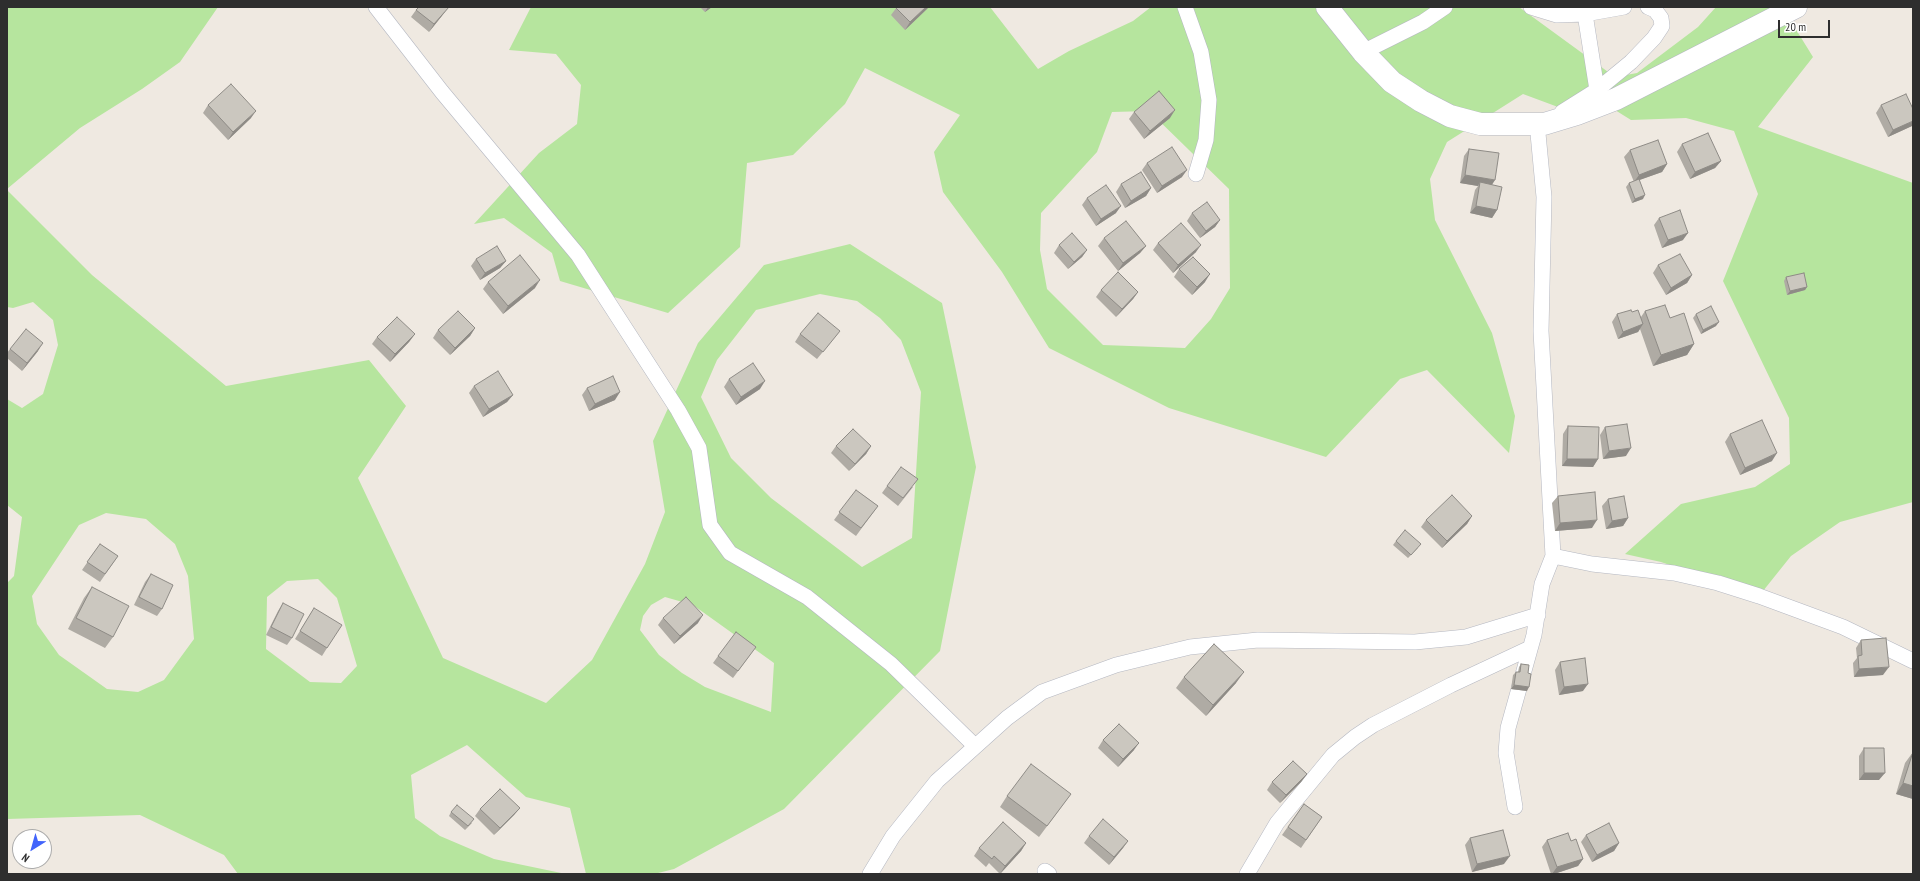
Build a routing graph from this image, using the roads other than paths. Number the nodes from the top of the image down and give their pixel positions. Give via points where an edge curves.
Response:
1 (376, 7) edge
2 (1185, 7) edge
3 (1327, 7) edge
4 (1445, 7) edge
5 (1531, 7) edge
6 (1624, 7) edge
7 (1648, 7) edge
8 (1796, 7) edge
9 (1585, 14) junction
10 (1363, 52) junction
11 (1598, 90) junction
12 (1541, 123) junction
13 (1196, 174) dead end
14 (1553, 556) junction
15 (1538, 615) junction
16 (1530, 648) junction
17 (1913, 661) edge
18 (975, 746) junction
19 (1515, 807) dead end
20 (870, 874) edge
21 (1246, 874) edge

1 - 18 street via 442,92 578,255 678,410 699,448 710,525 730,553 807,597 891,664
2 - 13 street via 1201,52 1209,100 1206,140
3 - 10 main road
4 - 10 street via 1423,22
5 - 9 street via 1558,15
6 - 9 street
7 - 11 street via 1655,10 1661,18 1662,26 1632,62
8 - 12 main road via 1616,99 1577,114
9 - 11 street
10 - 12 main road via 1392,82 1450,116 1480,124
11 - 12 street
12 - 14 street via 1544,196 1541,331
14 - 15 street via 1542,584
14 - 17 street via 1592,564 1674,573 1718,583 1843,627
15 - 16 street
15 - 18 street via 1466,636 1415,642 1258,640 1190,647 1116,665 1042,692
16 - 19 street via 1508,728 1506,753
16 - 21 street via 1451,685 1355,736 1333,755 1277,823
18 - 20 street via 937,781 892,836

